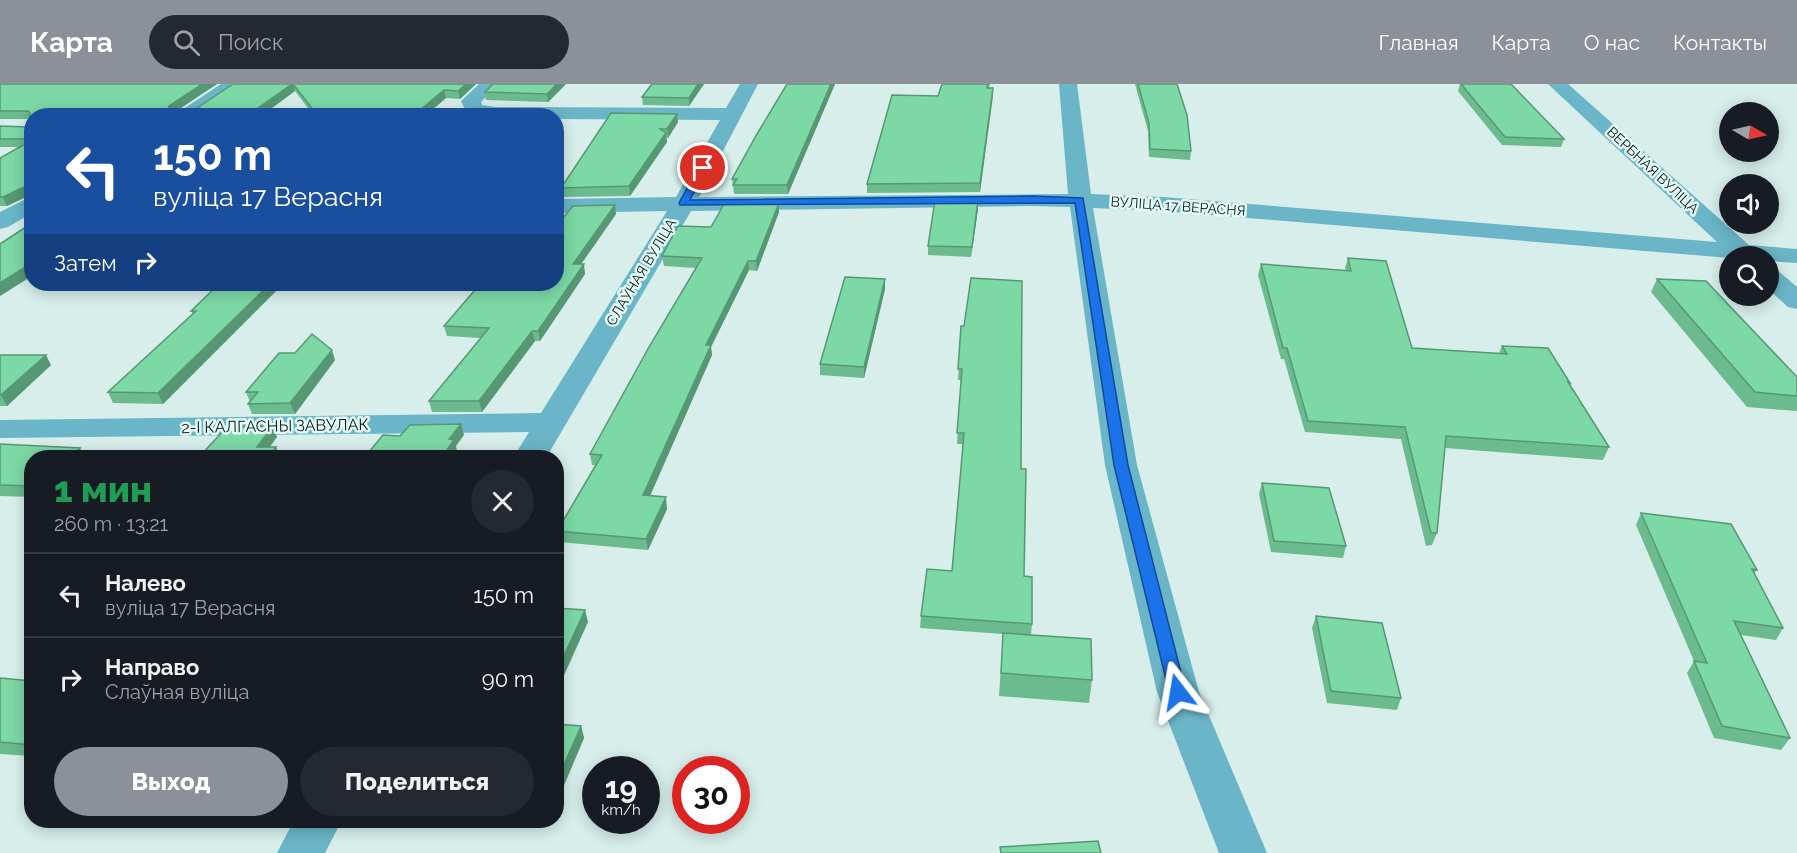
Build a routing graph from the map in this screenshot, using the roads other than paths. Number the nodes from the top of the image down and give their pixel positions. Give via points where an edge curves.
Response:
1 (234, 84) edge
2 (490, 84) edge
3 (748, 84) edge
4 (1068, 84) edge
5 (1557, 84) edge
6 (195, 108) edge
7 (474, 108) edge
8 (564, 113) edge
9 (731, 114) junction
10 (1080, 200) junction
11 (684, 203) junction
12 (564, 206) edge
13 (24, 208) edge
14 (10, 217) edge
15 (1736, 246) edge
16 (1719, 252) edge
17 (1779, 255) edge
18 (1797, 256) edge
19 (1779, 285) edge
20 (1797, 301) edge
21 (549, 422) junction
22 (1, 430) edge
23 (533, 450) edge
24 (315, 828) edge
25 (301, 853) edge
26 (1243, 853) edge

1 - 6 street
2 - 7 street via 471,101
3 - 9 street, СЛАЎНАЯ ВУЛІЦА
4 - 10 street
5 - 15 street, ВЕРБНАЯ ВУЛІЦА
8 - 9 street
9 - 11 street, СЛАЎНАЯ ВУЛІЦА
10 - 11 street, ВУЛІЦА 17 ВЕРАСНЯ
10 - 16 street, ВУЛІЦА 17 ВЕРАСНЯ
10 - 26 street via 1121,465 1169,658 1178,692
11 - 12 street, ВУЛІЦА 17 ВЕРАСНЯ
11 - 21 street, СЛАЎНАЯ ВУЛІЦА
13 - 14 street
17 - 18 street, ВУЛІЦА 17 ВЕРАСНЯ
19 - 20 street
21 - 22 street, 2-І КАЛГАСНЫ ЗАВУЛАК
21 - 23 street, СЛАЎНАЯ ВУЛІЦА
24 - 25 street

